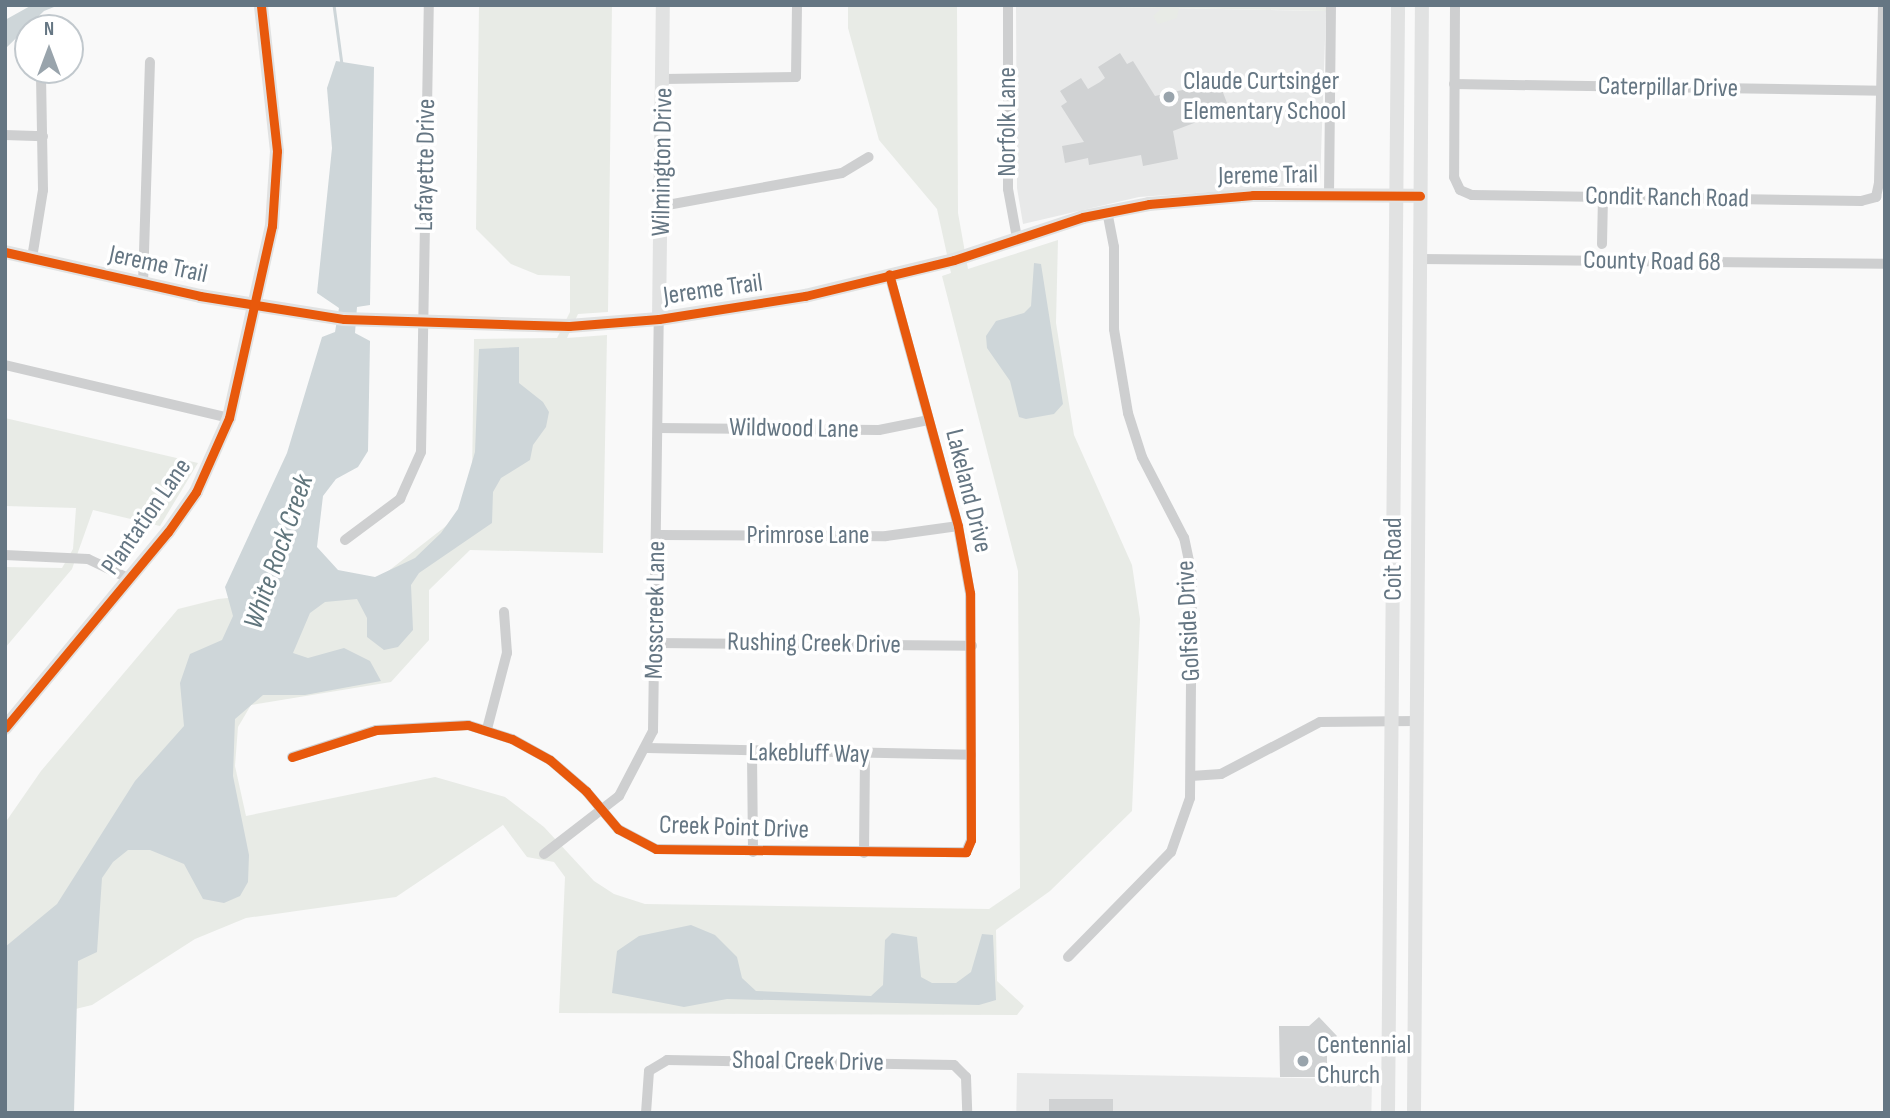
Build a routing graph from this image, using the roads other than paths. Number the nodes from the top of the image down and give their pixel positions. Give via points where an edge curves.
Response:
1 (261, 5) edge
2 (429, 5) edge
3 (663, 5) edge
4 (797, 5) edge
5 (1009, 5) edge
6 (1331, 5) edge
7 (1398, 5) edge
8 (1422, 5) edge
9 (1455, 5) edge
10 (1883, 5) edge
11 (150, 62) dead end
12 (664, 79) junction
13 (41, 84) edge
14 (1454, 84) junction
15 (1881, 91) junction
16 (5, 135) edge
17 (43, 136) junction
18 (869, 157) dead end
19 (1329, 195) junction
20 (1396, 196) junction
21 (1420, 196) junction
22 (1603, 197) junction
23 (662, 206) junction
24 (1107, 211) junction
25 (1017, 238) junction
26 (1602, 244) dead end
27 (5, 252) edge
28 (32, 258) junction
29 (1420, 259) junction
30 (1885, 264) edge
31 (889, 274) junction
32 (143, 284) junction
33 (257, 306) junction
34 (659, 319) junction
35 (423, 324) junction
36 (5, 365) edge
37 (1395, 378) junction
38 (1418, 378) junction
39 (229, 418) junction
40 (928, 420) junction
41 (658, 428) junction
42 (958, 526) junction
43 (658, 535) junction
44 (345, 540) dead end
45 (5, 555) edge
46 (130, 579) junction
47 (504, 612) dead end
48 (656, 643) junction
49 (972, 646) junction
50 (1392, 721) junction
51 (1415, 721) junction
52 (5, 728) edge
53 (487, 729) junction
54 (647, 748) junction
55 (752, 754) junction
56 (865, 755) junction
57 (971, 755) junction
58 (292, 757) dead end
59 (1191, 776) junction
60 (602, 812) junction
61 (968, 849) joint
62 (753, 852) junction
63 (863, 853) junction
64 (544, 854) dead end
65 (1390, 872) junction
66 (1414, 873) junction
67 (1068, 957) dead end
68 (1388, 1057) junction
69 (1414, 1057) junction
70 (646, 1113) edge
71 (967, 1113) edge
72 (1388, 1113) edge
73 (1413, 1113) edge

1 - 33 street, Plantation Lane via 277,151 272,226
2 - 35 street, Lafayette Drive
3 - 12 street, Wilmington Drive
4 - 12 street via 799,75
5 - 25 street, Norfolk Lane via 1007,180
6 - 19 street
7 - 20 street, Coit Road
8 - 21 street, Coit Road
9 - 14 street
10 - 15 street
11 - 32 street
12 - 23 street, Wilmington Drive
13 - 17 street
14 - 15 street, Caterpillar Drive
14 - 22 street, Condit Ranch Road via 1454,177 1459,189 1472,195
15 - 22 street, Condit Ranch Road via 1875,197
16 - 17 street
17 - 28 street via 41,216
18 - 23 street via 842,173
19 - 20 street, Jereme Trail
19 - 24 street, Jereme Trail via 1194,199
20 - 21 street, Jereme Trail
20 - 37 street, Coit Road
21 - 29 street, Coit Road
22 - 26 street
23 - 34 street, Wilmington Drive
24 - 25 street, Jereme Trail
24 - 59 street, Golfside Drive via 1114,247 1114,329 1128,413 1142,457 1184,538 1192,575
25 - 31 street, Jereme Trail
27 - 28 street, Jereme Trail
28 - 32 street, Jereme Trail
29 - 30 street, County Road 68
29 - 38 street, Coit Road
31 - 34 street, Jereme Trail via 768,304
31 - 40 street, Lakeland Drive
32 - 33 street, Jereme Trail
33 - 35 street, Jereme Trail via 361,321
33 - 39 street, Plantation Lane
34 - 35 street, Jereme Trail via 569,326
34 - 41 street, Mosscreek Lane
35 - 44 street, Lafayette Drive via 416,473 390,509
36 - 39 street
37 - 38 street
37 - 50 street, Coit Road
38 - 51 street, Coit Road
39 - 46 street, Plantation Lane via 196,492
40 - 41 street, Wildwood Lane via 879,430
40 - 42 street, Lakeland Drive
41 - 43 street, Mosscreek Lane
42 - 43 street, Primrose Lane via 886,536
42 - 49 street, Lakeland Drive via 970,593
43 - 48 street, Mosscreek Lane
45 - 46 street via 88,559
46 - 52 street, Plantation Lane
47 - 53 street via 507,653
48 - 49 street, Rushing Creek Drive
48 - 54 street, Mosscreek Lane via 653,731
49 - 57 street, Lakeland Drive
50 - 51 street
50 - 59 street via 1320,722 1221,774
50 - 65 street, Coit Road
51 - 66 street, Coit Road
53 - 58 street, Creek Point Drive via 409,724
53 - 60 street, Creek Point Drive via 550,760
54 - 55 street, Lakebluff Way
54 - 60 street, Mosscreek Lane via 632,778
55 - 56 street, Lakebluff Way
55 - 62 street
56 - 57 street, Lakebluff Way
56 - 63 street
57 - 61 street, Lakeland Drive
59 - 67 street, Golfside Drive via 1186,822 1171,852
60 - 62 street, Creek Point Drive via 631,840 656,849
60 - 64 street, Mosscreek Lane
61 - 63 street, Creek Point Drive via 956,856
62 - 63 street, Creek Point Drive
65 - 66 street
65 - 68 street, Coit Road
66 - 69 street, Coit Road
68 - 69 street
68 - 72 street, Coit Road
69 - 73 street, Coit Road
70 - 71 street, Shoal Creek Drive via 647,1078 654,1064 962,1069

